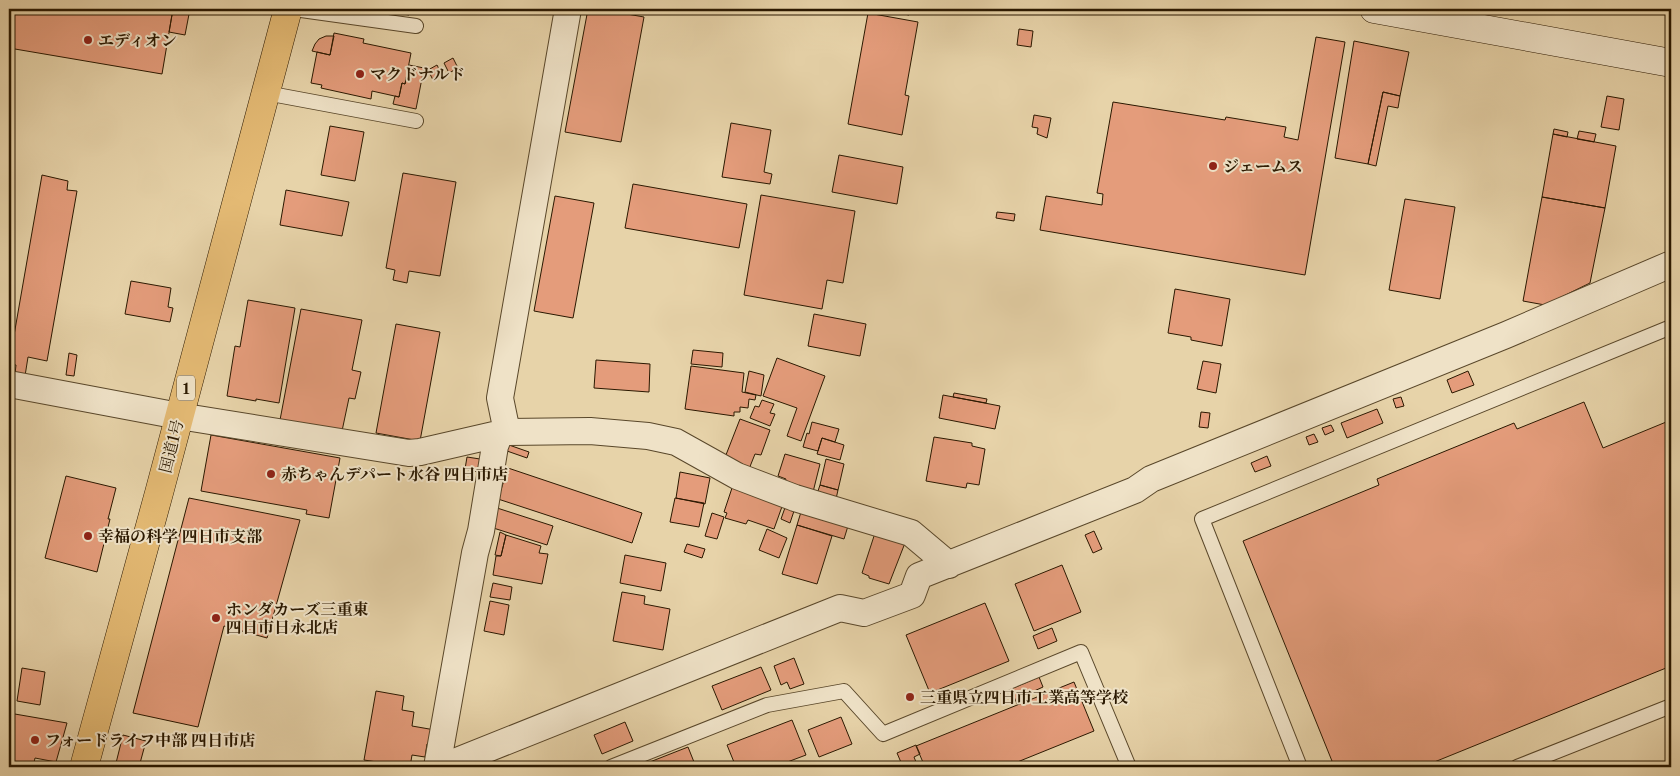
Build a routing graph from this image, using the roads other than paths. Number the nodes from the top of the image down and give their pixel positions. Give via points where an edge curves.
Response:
1 (288, 9) edge
2 (294, 9) edge
3 (568, 9) edge
4 (1374, 9) edge
5 (416, 26) dead end
6 (1671, 63) edge
7 (266, 93) junction
8 (416, 121) dead end
9 (1669, 265) dead end
10 (1671, 327) edge
11 (9, 384) edge
12 (179, 416) junction
13 (504, 433) junction
14 (949, 564) junction
15 (1671, 706) edge
16 (84, 767) edge
17 (438, 767) edge
18 (442, 767) edge
19 (611, 767) edge
20 (1129, 767) edge
21 (1300, 767) edge
22 (1517, 767) edge

1 - 7 highway, 国道1号 / 1
2 - 5 lane
3 - 13 street via 500,398
4 - 6 street
7 - 8 lane
7 - 12 highway, 国道1号 / 1
9 - 14 street via 1151,479 1135,490
10 - 21 lane via 1202,519
11 - 12 street
12 - 13 street via 409,453
12 - 16 highway, 国道1号 / 1
13 - 14 street via 590,431 676,442 737,476 796,498 912,533
13 - 17 street via 495,446
14 - 18 street via 919,576 912,595 864,613 840,608
15 - 22 lane
19 - 20 lane via 767,705 844,691 884,734 1081,652

